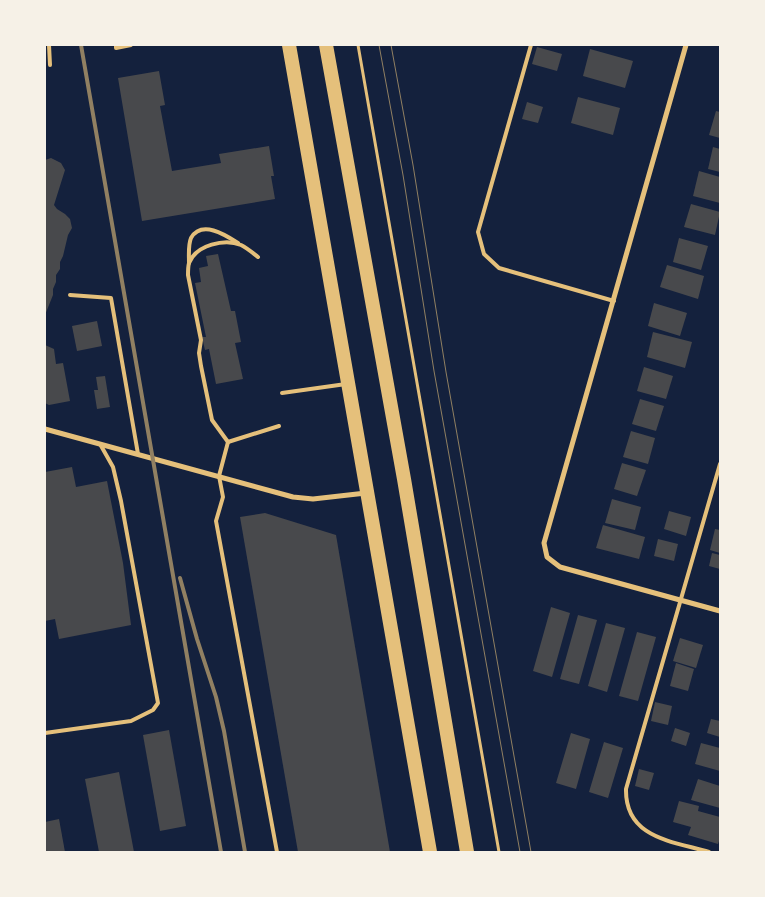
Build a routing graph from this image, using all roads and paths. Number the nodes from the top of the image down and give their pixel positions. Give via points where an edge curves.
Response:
1 (49, 45) edge
2 (116, 45) edge
3 (131, 45) edge
4 (289, 45) edge
5 (326, 45) edge
6 (334, 45) edge
7 (358, 45) edge
8 (531, 45) edge
9 (686, 45) edge
10 (50, 65) dead end
11 (331, 76) junction
12 (240, 245) junction
13 (258, 257) dead end
14 (189, 264) junction
15 (70, 295) dead end
16 (614, 301) junction
17 (348, 384) junction
18 (282, 393) dead end
19 (279, 426) dead end
20 (45, 429) edge
21 (228, 442) junction
22 (100, 444) junction
23 (138, 454) junction
24 (720, 464) edge
25 (219, 476) junction
26 (367, 493) junction
27 (682, 600) junction
28 (720, 611) edge
29 (45, 733) edge
30 (277, 852) edge
31 (430, 852) edge
32 (468, 852) edge
33 (499, 852) edge
34 (709, 852) edge

1 - 10 lane
2 - 3 lane via 116,48
4 - 17 highway
5 - 11 highway
6 - 11 highway
7 - 33 path
8 - 16 lane via 478,232 484,254 499,268
9 - 16 street
11 - 32 highway
12 - 13 lane
12 - 14 lane via 211,244 200,250
12 - 14 lane via 222,232 201,231 191,239
14 - 21 lane via 188,275 201,340 199,353 212,420
15 - 23 lane via 112,298
16 - 27 street via 544,543 547,557 560,567
17 - 18 lane
17 - 26 highway
19 - 21 lane
20 - 22 street
21 - 25 lane
22 - 23 street
22 - 29 lane via 113,467 121,501 158,703 153,710 131,721
23 - 25 street
24 - 27 lane
25 - 26 street via 299,498
25 - 30 lane via 223,497 216,521
26 - 31 highway
27 - 28 street
27 - 34 lane via 626,789 626,800 640,828 652,836

